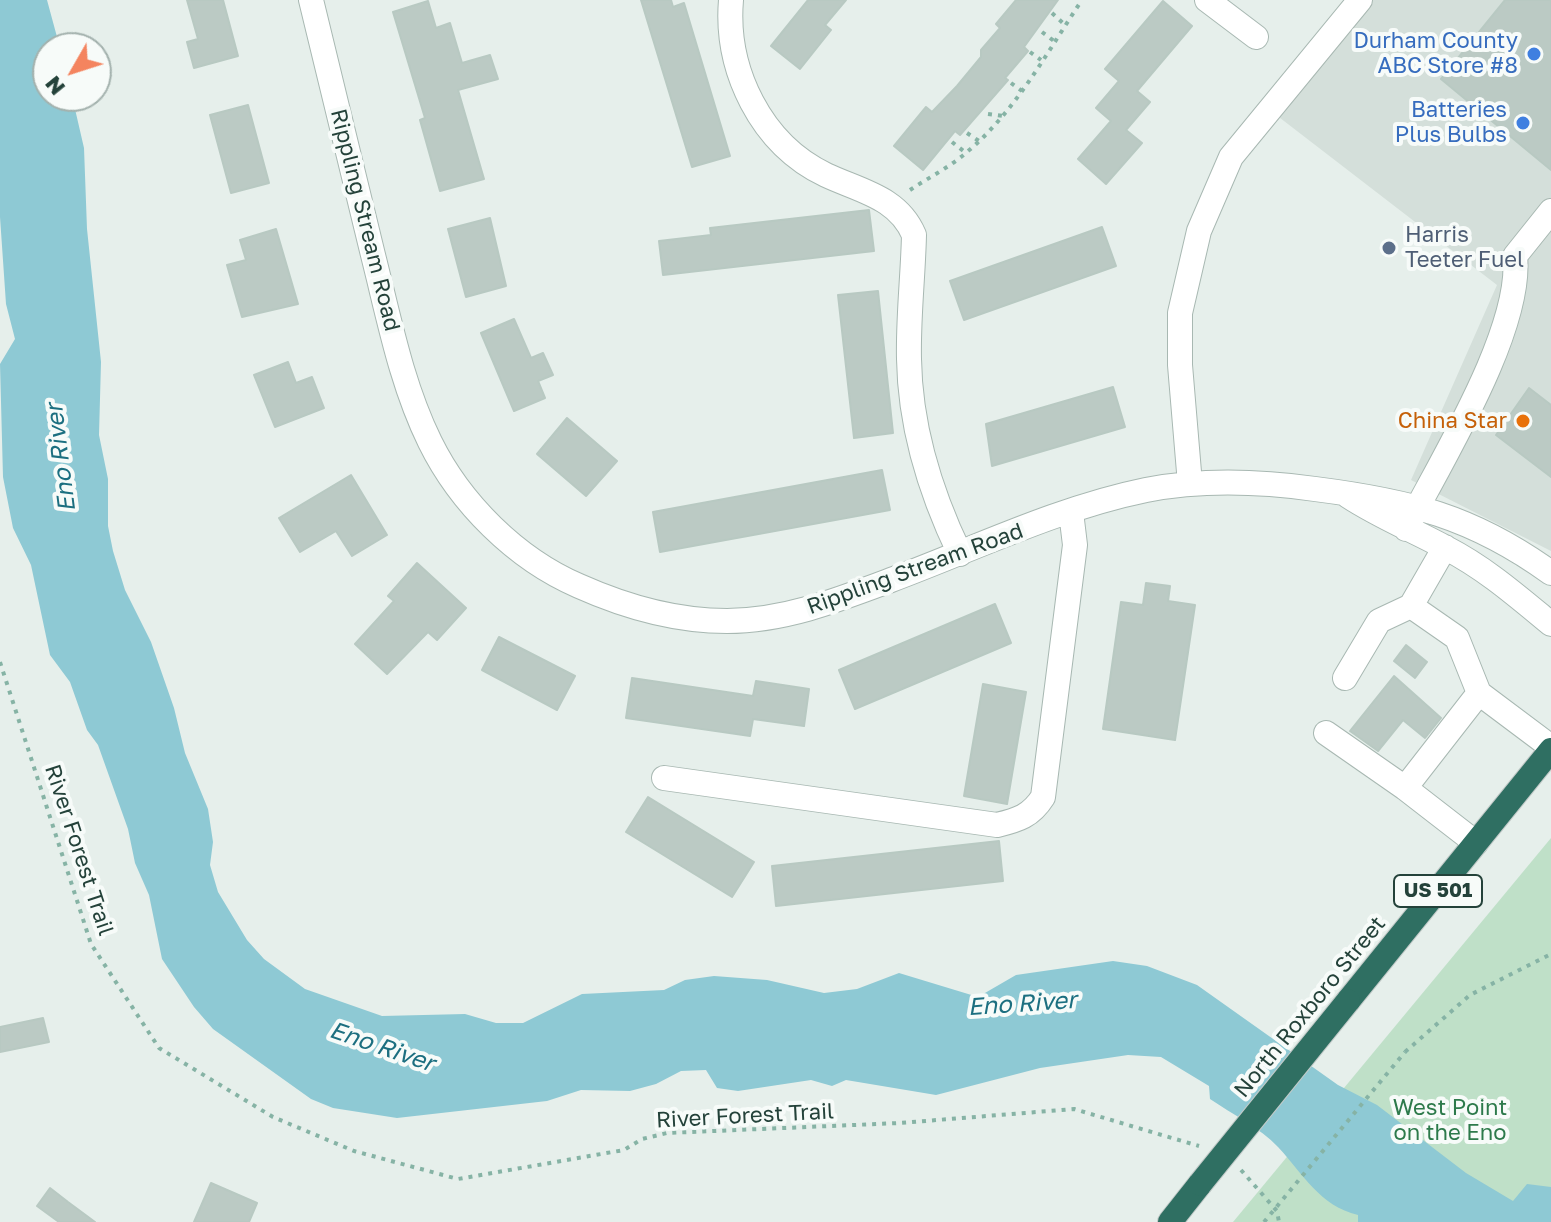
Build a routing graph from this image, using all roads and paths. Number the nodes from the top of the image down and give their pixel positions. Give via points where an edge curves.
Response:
1 (311, 0) edge
2 (731, 0) edge
3 (1207, 0) edge
4 (1360, 0) edge
5 (1079, 1) edge
6 (1052, 13) dead end
7 (1064, 24) junction
8 (1042, 32) dead end
9 (1256, 37) dead end
10 (1054, 41) junction
11 (1030, 52) dead end
12 (1041, 60) junction
13 (1011, 83) dead end
14 (1022, 91) junction
15 (988, 114) dead end
16 (1003, 116) junction
17 (967, 133) dead end
18 (979, 141) junction
19 (952, 142) dead end
20 (966, 153) junction
21 (892, 204) junction
22 (1551, 211) edge
23 (1190, 484) junction
24 (1343, 492) junction
25 (1418, 506) junction
26 (1071, 512) junction
27 (1406, 529) junction
28 (1445, 547) junction
29 (960, 554) junction
30 (1551, 573) edge
31 (1411, 606) junction
32 (1551, 624) edge
33 (0, 662) edge
34 (1345, 678) dead end
35 (1479, 693) junction
36 (1326, 733) dead end
37 (1551, 749) edge
38 (664, 778) dead end
39 (1405, 788) junction
40 (1476, 843) junction
41 (1551, 954) edge
42 (1212, 1150) dead end
43 (1237, 1167) dead end
44 (1170, 1222) edge
45 (1264, 1222) edge
46 (1279, 1222) edge

1 - 29 street, Rippling Stream Road via 416,411 450,474 516,548 566,580 629,606 729,621 817,607
2 - 21 street via 735,56 759,116 793,154
3 - 9 street
4 - 23 street via 1231,157 1199,231 1180,313
5 - 7 path
6 - 7 path
7 - 10 path
8 - 10 path
10 - 12 path
11 - 12 path
12 - 14 path
13 - 14 path
14 - 16 path
15 - 16 path
16 - 18 path
17 - 18 path
18 - 20 path
19 - 20 path
20 - 21 path
21 - 29 street via 914,235 909,361 921,446 938,505
22 - 25 street via 1515,256 1517,279 1501,342
23 - 24 street, Rippling Stream Road via 1262,482
23 - 26 street, Rippling Stream Road
24 - 25 street, Rippling Stream Road
24 - 27 street, Rippling Stream Road
25 - 27 street
25 - 30 street, Rippling Stream Road via 1496,538
26 - 29 street, Rippling Stream Road
26 - 38 street via 1075,545 1043,797 1021,820 997,825
27 - 28 street, Rippling Stream Road
28 - 31 street
28 - 32 street, Rippling Stream Road
31 - 34 street via 1379,621
31 - 35 street via 1457,638
33 - 42 path, River Forest Trail via 91,944 159,1048 273,1117 354,1151 458,1179 624,1150 667,1133 1074,1109
35 - 37 street
35 - 39 street
36 - 39 street
37 - 40 highway, North Roxboro Street / US 501
39 - 40 street
40 - 44 highway, North Roxboro Street / US 501, bridge
41 - 45 path, bridge via 1470,995 1405,1052
43 - 46 path via 1277,1211

